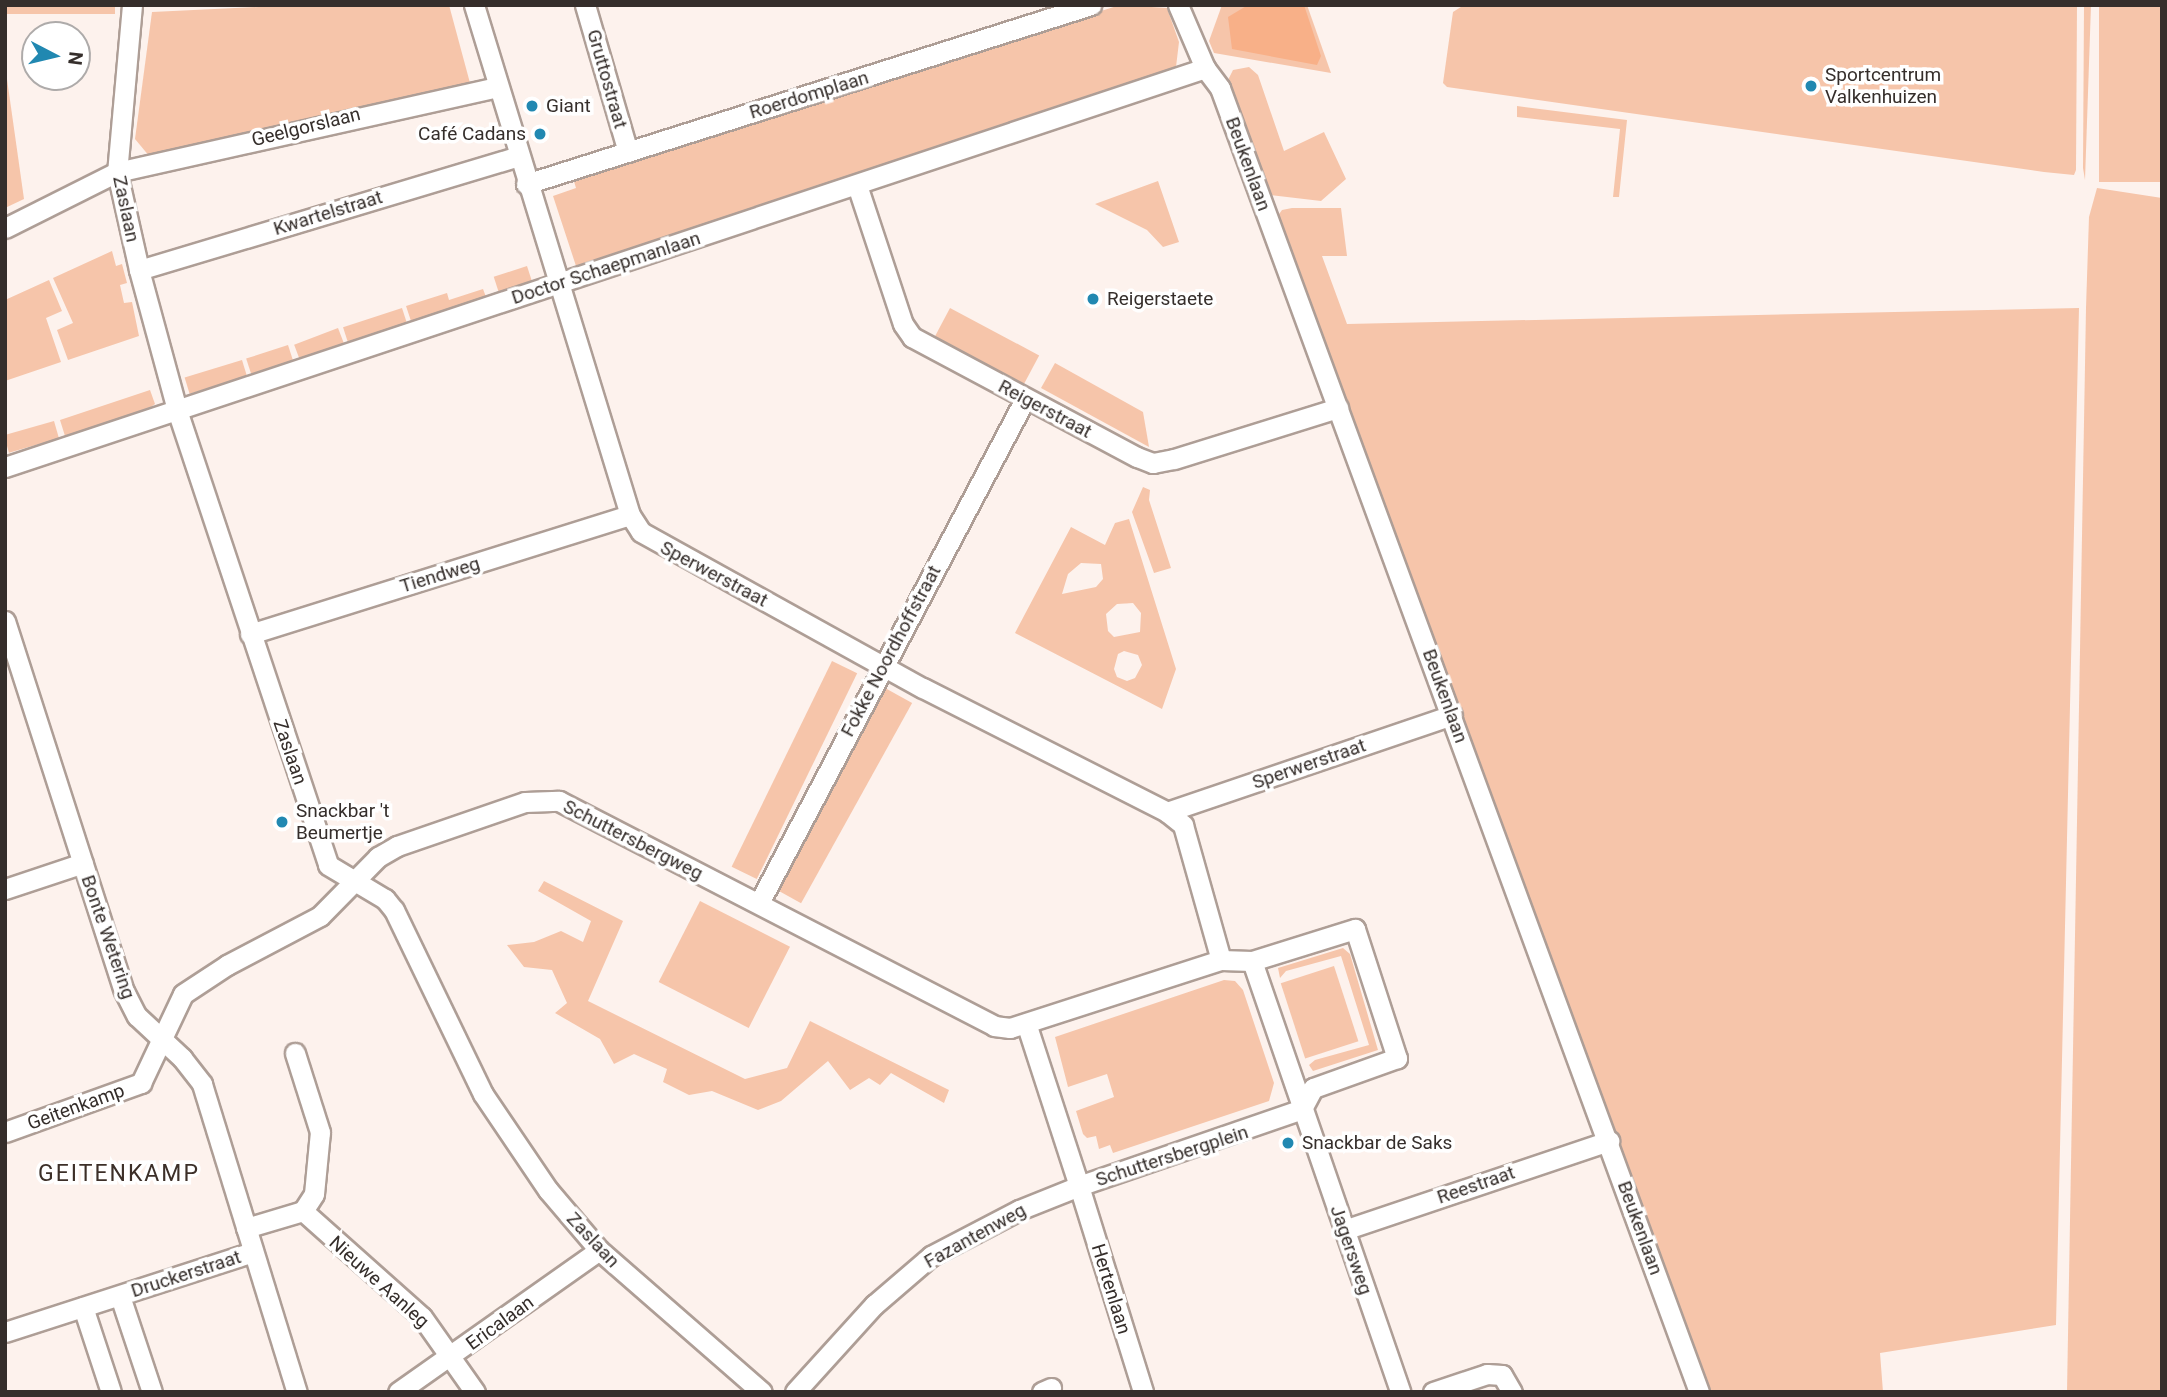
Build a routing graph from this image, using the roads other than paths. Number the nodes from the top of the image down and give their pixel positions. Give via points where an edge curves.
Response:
1 (132, 5) edge
2 (474, 5) edge
3 (586, 5) edge
4 (1091, 5) edge
5 (1178, 5) edge
6 (1205, 68) junction
7 (496, 87) junction
8 (628, 152) junction
9 (517, 156) junction
10 (117, 172) junction
11 (526, 184) junction
12 (857, 185) junction
13 (5, 228) edge
14 (139, 270) junction
15 (557, 284) junction
16 (1025, 399) junction
17 (1338, 408) junction
18 (177, 410) junction
19 (5, 467) edge
20 (630, 515) junction
21 (5, 621) edge
22 (250, 634) junction
23 (882, 666) junction
24 (1452, 715) junction
25 (1167, 812) junction
26 (83, 863) junction
27 (357, 881) junction
28 (5, 889) edge
29 (759, 903) junction
30 (1221, 960) junction
31 (1252, 961) junction
32 (1026, 1023) junction
33 (162, 1040) junction
34 (295, 1054) dead end
35 (1302, 1109) junction
36 (5, 1132) edge
37 (1609, 1141) junction
38 (1079, 1186) junction
39 (303, 1211) junction
40 (246, 1228) junction
41 (1344, 1230) junction
42 (599, 1250) junction
43 (252, 1252) junction
44 (120, 1296) junction
45 (83, 1307) junction
46 (5, 1332) edge
47 (453, 1357) junction
48 (111, 1392) edge
49 (152, 1392) edge
50 (297, 1392) edge
51 (398, 1392) edge
52 (475, 1392) edge
53 (762, 1392) edge
54 (794, 1392) edge
55 (1143, 1392) edge
56 (1400, 1392) edge
57 (1433, 1392) edge
58 (1512, 1392) edge
59 (1699, 1392) edge

1 - 10 street, Zaslaan
2 - 7 street, Sperwerstraat
3 - 8 street, Gruttostraat
4 - 8 street, Roerdomplaan
5 - 6 street, Beukenlaan
6 - 12 street, Doctor Schaepmanlaan
6 - 17 street, Beukenlaan via 1220,88
7 - 9 street, Sperwerstraat
7 - 10 street, Geelgorslaan
8 - 11 street, Roerdomplaan
9 - 11 street, Sperwerstraat
9 - 14 street, Kwartelstraat
10 - 13 street, Geelgorslaan
10 - 14 street, Zaslaan
11 - 15 street, Sperwerstraat
12 - 15 street, Doctor Schaepmanlaan
12 - 16 street, Reigerstraat via 903,324 912,337
14 - 18 street, Zaslaan
15 - 18 street, Doctor Schaepmanlaan
15 - 20 street, Sperwerstraat
16 - 17 street, Reigerstraat via 1153,463
16 - 23 street, Fokke Noordhoffstraat
17 - 24 street, Beukenlaan
18 - 19 street, Doctor Schaepmanlaan
18 - 22 street, Zaslaan
20 - 22 street, Tiendweg
20 - 23 street, Sperwerstraat via 649,540
21 - 26 street, Bonte Wetering
22 - 27 street, Zaslaan via 328,864
23 - 25 street, Sperwerstraat
23 - 29 street, Fokke Noordhoffstraat
24 - 25 street, Sperwerstraat
24 - 37 street, Beukenlaan
25 - 30 street, Sperwerstraat via 1183,825
26 - 28 street
26 - 33 street, Bonte Wetering via 124,990 137,1016
27 - 29 street, Schuttersbergweg via 377,857 397,846 525,802 559,801
27 - 33 street, Schuttersbergweg via 320,916 183,994
27 - 42 street, Zaslaan via 394,910 483,1094 548,1191
29 - 32 street, Schuttersbergweg via 994,1026
30 - 31 street
30 - 32 street
31 - 35 street
31 - 35 street, Schuttersbergplein via 1354,929 1397,1058 1313,1088
32 - 38 street, Schuttersbergplein
33 - 36 street, Geitenkamp via 141,1083
33 - 40 street, Bonte Wetering via 202,1084
34 - 39 street via 320,1132 314,1194
35 - 38 street, Schuttersbergplein
35 - 41 street, Jagersweg
37 - 41 street, Reestraat
37 - 59 street, Beukenlaan
38 - 54 street, Fazantenweg via 1019,1210 931,1256 874,1305
38 - 55 street, Hertenlaan
39 - 40 street
39 - 47 street, Nieuwe Aanleg via 422,1317
40 - 43 street, Bonte Wetering
41 - 56 street, Jagersweg
42 - 47 street, Ericalaan
42 - 53 street, Zaslaan
43 - 44 street, Druckerstraat
43 - 50 street, Bonte Wetering
44 - 45 street, Druckerstraat
44 - 49 street, Druckerstraat
45 - 46 street, Druckerstraat
45 - 48 street
47 - 51 street, Ericalaan
47 - 52 street, Nieuwe Aanleg
57 - 58 street via 1487,1374 1502,1375

